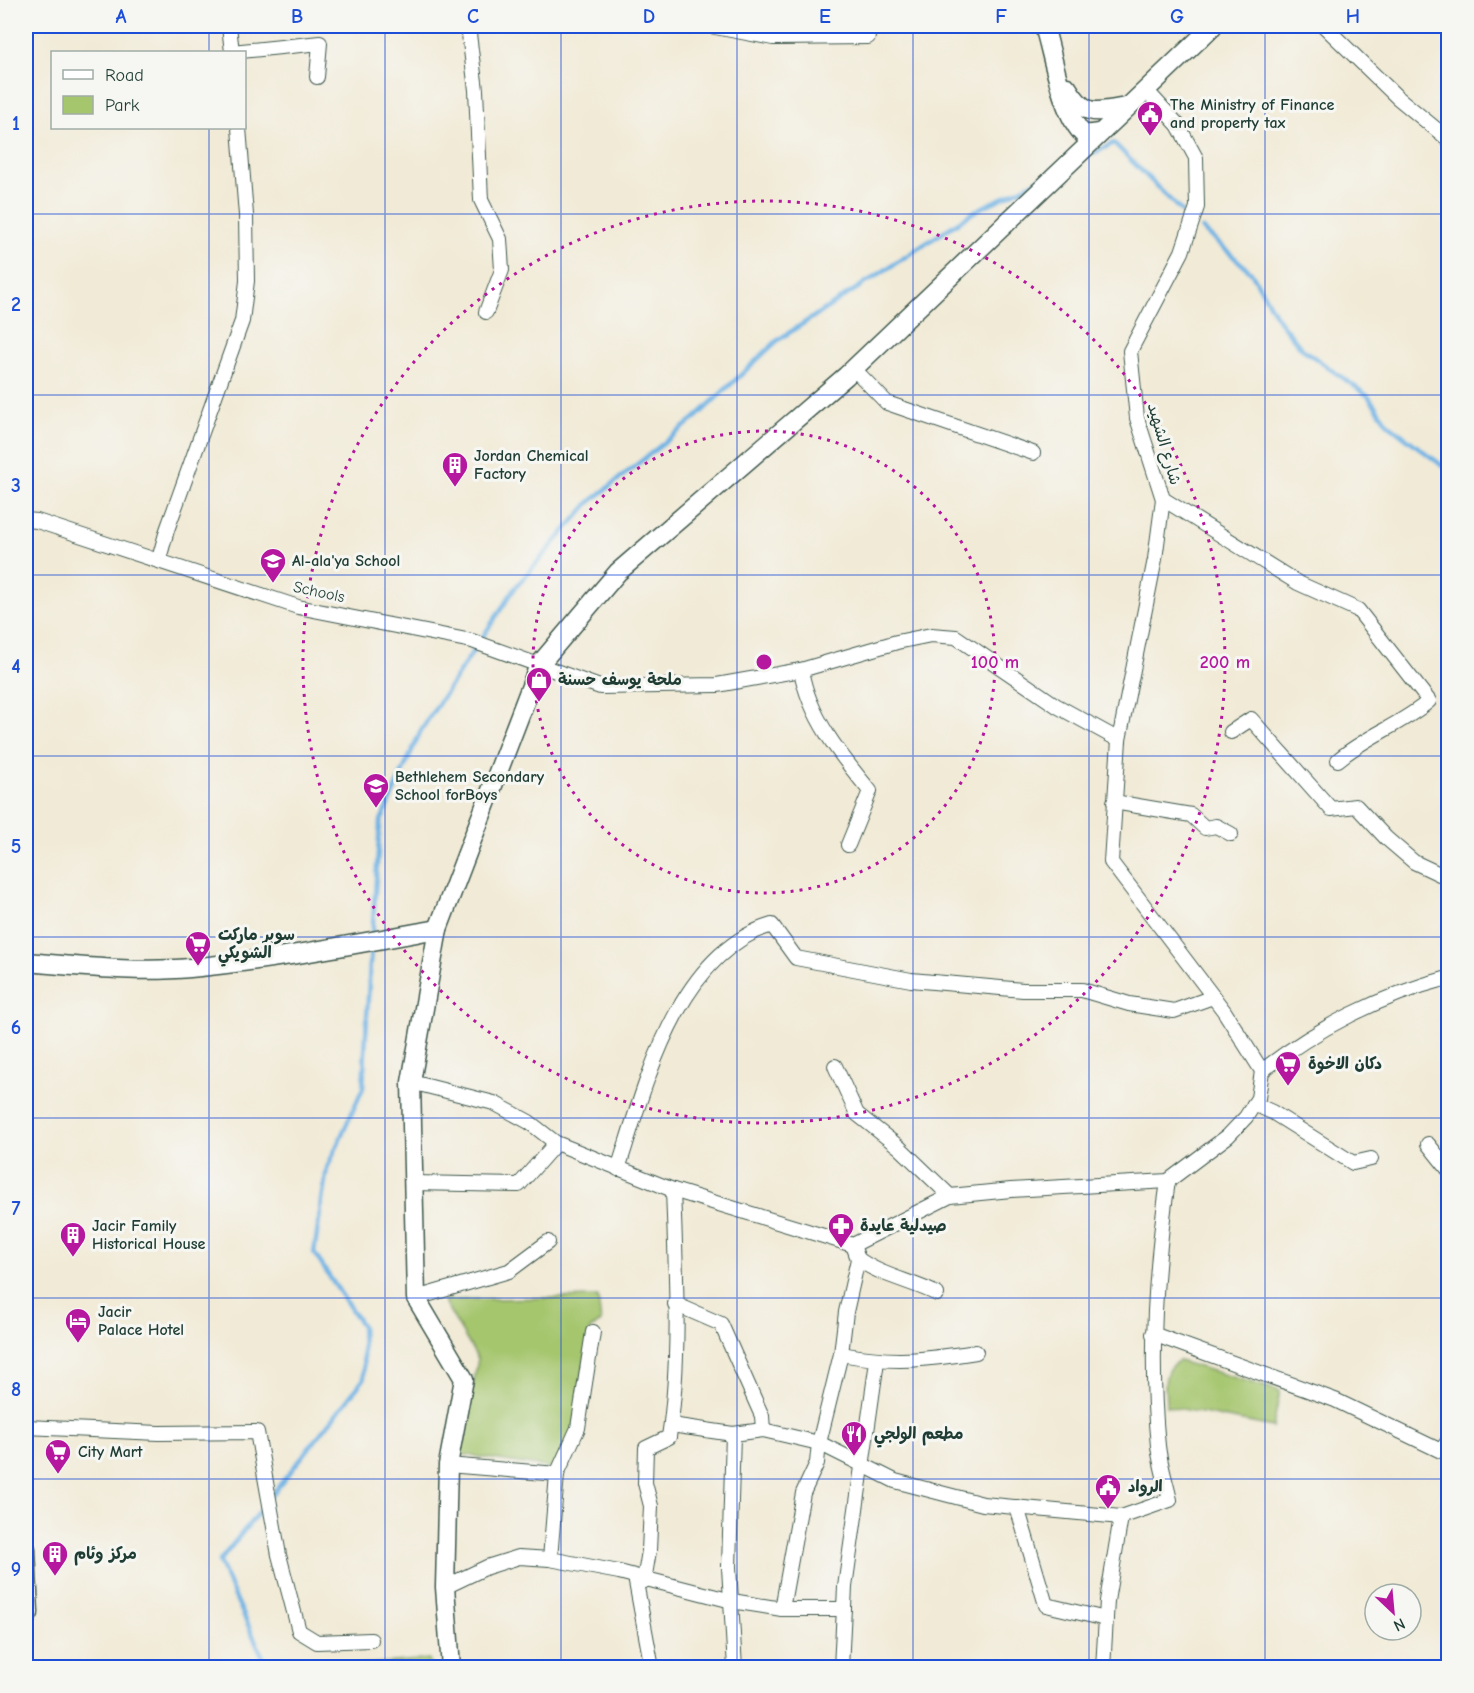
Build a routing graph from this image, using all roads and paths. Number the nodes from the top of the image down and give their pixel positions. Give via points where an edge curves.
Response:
1 (229, 26) edge
2 (468, 26) edge
3 (710, 26) edge
4 (1044, 26) edge
5 (1213, 26) edge
6 (1324, 26) edge
7 (732, 28) edge
8 (868, 37) dead end
9 (232, 51) edge
10 (242, 51) edge
11 (1055, 64) junction
12 (316, 77) dead end
13 (1146, 90) junction
14 (1126, 107) junction
15 (1076, 128) junction
16 (239, 129) edge
17 (1099, 133) junction
18 (1449, 139) edge
19 (1071, 159) junction
20 (486, 312) dead end
21 (854, 369) junction
22 (1034, 453) dead end
23 (1163, 498) junction
24 (26, 520) edge
25 (159, 559) junction
26 (539, 665) junction
27 (801, 670) junction
28 (1231, 732) dead end
29 (1119, 740) junction
30 (1338, 760) dead end
31 (1114, 802) junction
32 (1231, 834) dead end
33 (848, 844) dead end
34 (1449, 878) edge
35 (438, 929) junction
36 (26, 962) edge
37 (1447, 981) edge
38 (1213, 997) junction
39 (835, 1066) dead end
40 (1262, 1071) junction
41 (411, 1082) junction
42 (1254, 1104) junction
43 (556, 1143) junction
44 (1428, 1144) dead end
45 (1371, 1159) dead end
46 (618, 1169) junction
47 (1449, 1169) edge
48 (1168, 1181) junction
49 (413, 1183) junction
50 (673, 1190) junction
51 (950, 1196) junction
52 (548, 1242) dead end
53 (853, 1245) junction
54 (858, 1259) junction
55 (937, 1294) dead end
56 (416, 1298) junction
57 (675, 1304) junction
58 (593, 1332) dead end
59 (1153, 1334) junction
60 (976, 1352) dead end
61 (842, 1354) junction
62 (877, 1361) junction
63 (671, 1425) junction
64 (26, 1427) edge
65 (763, 1430) junction
66 (733, 1434) junction
67 (1449, 1441) edge
68 (819, 1443) junction
69 (448, 1465) junction
70 (860, 1465) junction
71 (557, 1474) junction
72 (1017, 1507) junction
73 (1121, 1517) junction
74 (26, 1549) edge
75 (550, 1559) junction
76 (640, 1579) junction
77 (445, 1587) junction
78 (732, 1601) junction
79 (782, 1609) junction
80 (844, 1609) junction
81 (26, 1618) edge
82 (1106, 1619) junction
83 (371, 1640) dead end
84 (451, 1668) edge
85 (652, 1668) edge
86 (735, 1668) edge
87 (840, 1668) edge
88 (1103, 1668) edge

1 - 9 street
2 - 20 street via 476,90 481,200 500,239 502,270
3 - 7 street
4 - 11 street
5 - 13 street
6 - 18 street via 1397,97
7 - 8 street via 773,38
10 - 12 street via 320,43
11 - 14 street via 1083,108 1094,113
11 - 15 street
13 - 14 street
13 - 23 street, شارع الشهيد via 1178,125 1196,158 1197,207 1182,252 1130,351 1137,418
14 - 17 street
15 - 17 street via 1084,135
15 - 19 street
16 - 25 street via 247,259 242,321
17 - 19 street
19 - 21 street
21 - 22 street via 887,404
21 - 26 street via 618,572
23 - 29 street via 1155,559
23 - 30 street, شارع الشهيد via 1298,583 1358,610 1430,701 1413,716 1353,747
24 - 25 street, Schools via 37,520
25 - 26 street, Schools via 298,607 472,641
26 - 27 street, Schools via 600,687 717,685
26 - 35 street
27 - 29 street, Schools via 897,642 931,635 956,638 1057,706
27 - 33 street via 805,694 838,752 870,791
28 - 34 street via 1251,719 1331,809 1356,806 1414,862
29 - 31 street
31 - 32 street via 1191,815 1205,828 1216,826
31 - 38 street via 1111,862
35 - 36 street via 188,968 101,968
35 - 41 street
37 - 40 street via 1377,1002 1289,1049
38 - 40 street
38 - 46 street via 1174,1011 1129,1004 1082,990 1023,990 911,980 796,958 772,926 738,941 693,984 674,1015
39 - 51 street via 857,1114 899,1147
40 - 42 street
41 - 43 street via 494,1103 529,1122
41 - 49 street
42 - 45 street via 1353,1163
42 - 48 street via 1228,1136
43 - 46 street
43 - 49 street via 519,1185
44 - 47 street
46 - 50 street
48 - 51 street
48 - 59 street via 1158,1249
49 - 56 street
50 - 53 street
50 - 57 street
51 - 53 street
52 - 56 street via 509,1271
53 - 54 street
54 - 55 street
54 - 61 street via 846,1312
56 - 69 street via 464,1379
57 - 63 street
57 - 65 street via 721,1324 762,1416
58 - 71 street via 578,1428
59 - 67 street via 1335,1401 1441,1450
59 - 73 street via 1158,1448 1170,1500
60 - 62 street via 908,1362
61 - 62 street
61 - 68 street
62 - 70 street
63 - 66 street
63 - 76 street via 669,1437 646,1448 645,1483 651,1506 649,1551
64 - 83 street via 159,1433 257,1432 279,1555 299,1631 317,1642
65 - 66 street
65 - 68 street
66 - 78 street via 729,1567
68 - 70 street
68 - 79 street via 817,1463 803,1493
69 - 71 street
69 - 77 street
70 - 72 street via 895,1481 983,1504
70 - 80 street
71 - 75 street
72 - 73 street
72 - 82 street via 1046,1605
73 - 82 street
74 - 81 street
75 - 76 street
75 - 77 street via 519,1557
76 - 78 street
76 - 85 street
77 - 84 street
78 - 79 street
78 - 86 street
79 - 80 street
80 - 87 street
82 - 88 street

